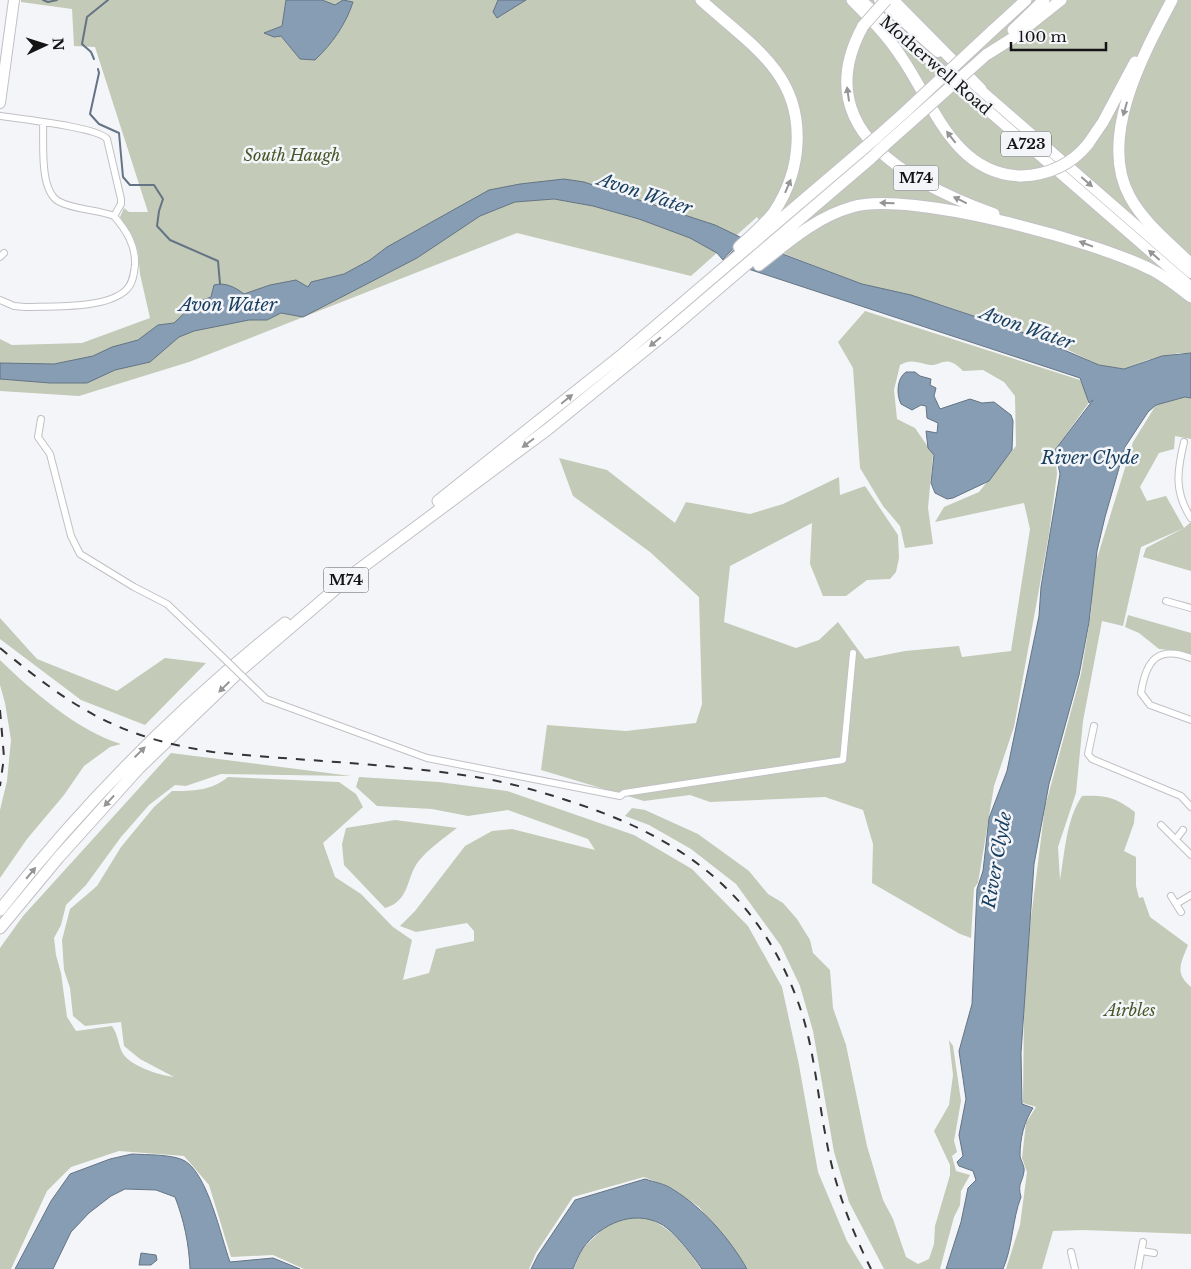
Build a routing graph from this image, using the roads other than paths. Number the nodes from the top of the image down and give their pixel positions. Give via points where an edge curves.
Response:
1 (14, 0) edge
2 (695, 0) edge
3 (701, 0) edge
4 (852, 0) edge
5 (862, 0) edge
6 (878, 0) edge
7 (886, 0) edge
8 (893, 0) edge
9 (1026, 0) edge
10 (1044, 0) edge
11 (1062, 0) edge
12 (1167, 0) edge
13 (1172, 0) edge
14 (738, 33) junction
15 (986, 55) junction
16 (3, 66) edge
17 (981, 89) junction
18 (0, 103) edge
19 (0, 116) edge
20 (909, 117) junction
21 (44, 122) junction
22 (866, 154) junction
23 (114, 216) junction
24 (767, 228) junction
25 (789, 236) junction
26 (1055, 236) junction
27 (1191, 264) edge
28 (1191, 273) edge
29 (1191, 287) edge
30 (1191, 297) edge
31 (0, 300) edge
32 (40, 418) dead end
33 (1184, 442) dead end
34 (1191, 518) edge
35 (1166, 601) dead end
36 (1191, 608) edge
37 (853, 653) dead end
38 (1191, 658) edge
39 (1191, 720) edge
40 (1094, 726) dead end
41 (1191, 808) edge
42 (1161, 825) dead end
43 (1183, 830) dead end
44 (1176, 839) junction
45 (1191, 854) edge
46 (1191, 895) edge
47 (1171, 896) dead end
48 (1176, 904) junction
49 (0, 910) edge
50 (1181, 912) dead end
51 (0, 928) edge
52 (1143, 1242) dead end
53 (1142, 1251) junction
54 (1071, 1252) dead end
55 (1154, 1252) dead end
56 (1081, 1260) dead end
57 (1074, 1266) edge
58 (1138, 1269) edge

1 - 16 main road
2 - 14 highway, M74
3 - 14 highway, M74
12 -> 4 highway, bridge via 1117,97 1088,144 1056,169 1021,176 989,169 963,152 946,131 896,49
29 -> 5 main road, Motherwell Road / A723
6 - 17 main road, Motherwell Road / A723
26 -> 7 highway, M74, bridge via 964,202 906,173 875,148 859,127 848,96 849,56 862,26
8 - 17 highway
9 - 20 highway, M74, bridge
10 - 15 highway, M74
11 - 15 highway, M74
13 -> 27 highway via 1148,45 1128,100 1119,139 1119,162 1123,180 1135,205
24 -> 14 highway, M74 via 792,174 797,149 796,121 789,95 776,72
15 - 20 highway, M74, bridge
16 - 18 main road
17 -> 28 main road, Motherwell Road / A723
19 - 21 street
20 - 22 highway, M74, bridge
21 - 23 street via 49,192 57,200
21 - 23 street via 104,135 107,139 121,199
22 - 24 highway, M74
22 - 25 highway, M74
23 - 31 street via 127,231 135,260 128,289 98,302 24,307
49 -> 24 highway, M74 via 83,812 137,755 233,664 623,354
26 -> 25 highway, M74 via 987,218 882,203 840,211
25 -> 51 highway, M74 via 548,428 353,574 242,669 139,768
30 -> 26 highway, M74 via 1150,268 1072,239
32 - 37 street, bridge via 38,437 50,454 71,536 80,554 166,604 266,699 427,758 620,796 843,760
33 - 34 street via 1177,483
35 - 36 street
38 - 39 street via 1171,652 1162,653 1153,661 1141,693 1150,705
40 - 41 street via 1088,754 1092,759 1181,796
42 - 44 street
43 - 44 street
44 - 45 street
46 - 48 street
47 - 48 street
48 - 50 street
52 - 53 street
53 - 55 street
53 - 58 street
54 - 57 street
56 - 57 street

